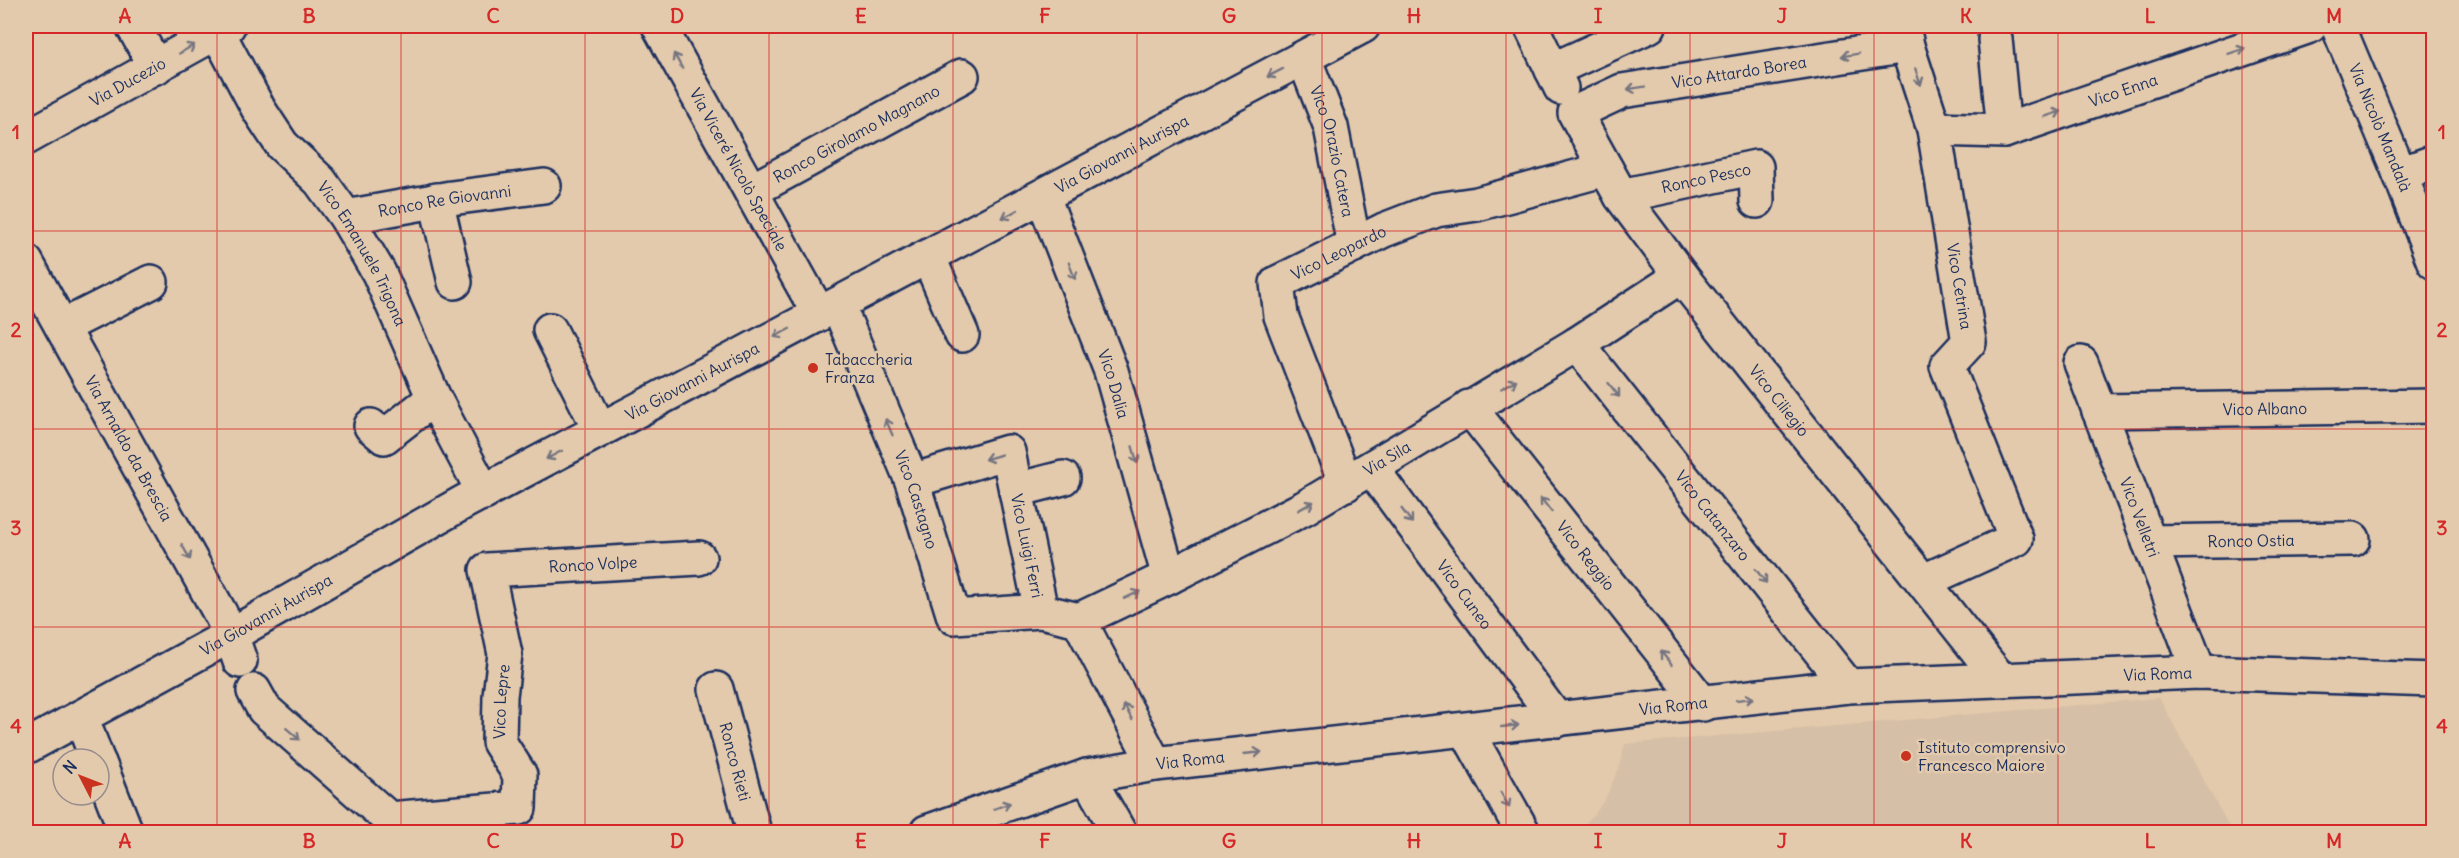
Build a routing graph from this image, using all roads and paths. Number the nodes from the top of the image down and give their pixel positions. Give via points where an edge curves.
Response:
1 (133, 26) edge
2 (659, 26) edge
3 (1364, 26) edge
4 (1531, 26) edge
5 (1649, 26) edge
6 (2310, 26) edge
7 (2338, 26) edge
8 (223, 28) edge
9 (1905, 36) edge
10 (1995, 39) dead end
11 (1304, 58) junction
12 (156, 67) junction
13 (962, 76) dead end
14 (1563, 90) junction
15 (1934, 129) junction
16 (2004, 131) junction
17 (26, 138) edge
18 (2433, 162) edge
19 (2400, 174) junction
20 (1614, 182) junction
21 (544, 186) dead end
22 (751, 191) junction
23 (1043, 197) junction
24 (436, 200) junction
25 (1757, 201) dead end
26 (346, 217) junction
27 (1354, 245) junction
28 (929, 258) junction
29 (26, 262) edge
30 (2433, 262) edge
31 (1682, 276) junction
32 (151, 282) dead end
33 (455, 282) dead end
34 (829, 309) junction
35 (62, 327) junction
36 (550, 330) dead end
37 (962, 334) dead end
38 (1577, 344) junction
39 (2081, 363) dead end
40 (434, 398) junction
41 (2433, 406) edge
42 (1469, 407) junction
43 (2099, 411) junction
44 (371, 426) dead end
45 (600, 430) junction
46 (1359, 476) junction
47 (1063, 478) dead end
48 (912, 481) junction
49 (1016, 490) junction
50 (484, 493) junction
51 (2353, 539) dead end
52 (2149, 542) junction
53 (699, 558) dead end
54 (487, 570) joint
55 (1169, 577) junction
56 (1924, 581) junction
57 (1041, 611) junction
58 (1079, 620) junction
59 (236, 648) junction
60 (2199, 672) junction
61 (2000, 679) junction
62 (2433, 680) edge
63 (1848, 686) junction
64 (716, 689) dead end
65 (254, 691) dead end
66 (1703, 704) junction
67 (81, 717) junction
68 (1557, 720) junction
69 (1466, 730) junction
70 (26, 747) edge
71 (93, 747) edge
72 (1155, 764) junction
73 (1087, 776) junction
74 (111, 794) edge
75 (390, 826) edge
76 (126, 832) edge
77 (754, 832) edge
78 (927, 832) edge
79 (1119, 832) edge
80 (1523, 832) edge

1 - 12 street
22 -> 2 street, Via Viceré Nicolò Speciale
3 - 11 street, Via Giovanni Aurispa
4 - 14 street, Vico Ciliegio
5 - 14 street
16 -> 6 street, Vico Enna
7 - 19 street, Via Nicolò Mandalà
12 -> 8 street, Via Ducezio
8 - 26 street, Vico Emanuele Trigona via 259,110 282,145 320,181
9 -> 14 street, Vico Attardo Borea via 1622,91
9 -> 15 street, Vico Cetrina
10 - 16 street
11 -> 23 street, Via Giovanni Aurispa
11 - 27 street, Vico Orazio Catera via 1331,128
12 - 17 street, Via Ducezio
13 - 22 street, Ronco Girolamo Magnano
14 - 20 street, Vico Ciliegio
15 - 16 street, Vico Enna
15 - 56 street, Vico Cetrina via 1968,342 1947,366 2016,539
18 - 19 street
19 - 30 street, Via Nicolò Mandalà
20 - 25 street, Ronco Pesco via 1756,167
20 - 27 street, Vico Leopardo via 1436,210
20 - 31 street, Vico Ciliegio
21 - 24 street, Ronco Re Giovanni
22 - 34 street, Via Viceré Nicolò Speciale
23 -> 28 street, Via Giovanni Aurispa
23 -> 55 street, Vico Dalia via 1111,371
24 - 26 street, Ronco Re Giovanni
24 - 33 street
26 - 40 street, Vico Emanuele Trigona via 379,273
27 - 46 street, Vico Leopardo via 1277,283 1281,316
28 - 34 street, Via Giovanni Aurispa
28 - 37 street
29 - 35 street, Via Arnaldo da Brescia
31 - 38 street, Via Sila
31 - 56 street, Vico Ciliegio
32 - 35 street
34 -> 45 street, Via Giovanni Aurispa
48 -> 34 street, Vico Castagno
35 -> 59 street, Via Arnaldo da Brescia
36 - 45 street
42 -> 38 street, Via Sila
38 -> 63 street, Vico Catanzaro
39 - 43 street, Vico Velletri
40 - 44 street via 384,437
40 - 50 street, Vico Emanuele Trigona
41 - 43 street, Vico Albano
42 - 46 street, Via Sila
66 -> 42 street, Vico Reggio
43 - 52 street, Vico Velletri
45 -> 50 street, Via Giovanni Aurispa
55 -> 46 street, Via Sila
46 -> 68 street, Vico Cuneo
47 - 49 street
49 -> 48 street, Vico Luigi Ferri via 1008,453
48 - 57 street, Vico Castagno via 954,617
49 - 57 street, Vico Luigi Ferri
50 - 59 street, Via Giovanni Aurispa
51 - 52 street, Ronco Ostia
52 - 60 street, Vico Velletri
53 - 54 street, Ronco Volpe
54 - 75 street, Vico Lepre via 505,654 499,742 520,775 519,808
58 -> 55 street, Via Sila
56 - 61 street, Vico Ciliegio
57 - 58 street, Vico Luigi Ferri
72 -> 58 street
59 - 67 street, Via Giovanni Aurispa
60 - 61 street, Via Roma
60 - 62 street, Via Roma
61 - 63 street, Via Roma
66 -> 63 street, Via Roma
64 - 77 street, Ronco Rieti
65 -> 75 street via 264,709
66 - 68 street, Via Roma
67 - 70 street, Via Giovanni Aurispa
67 - 71 street
69 -> 68 street, Via Roma
72 -> 69 street, Via Roma
69 -> 80 street
72 - 73 street, Via Roma
78 -> 73 street, Via Roma
73 - 79 street
74 - 76 street

